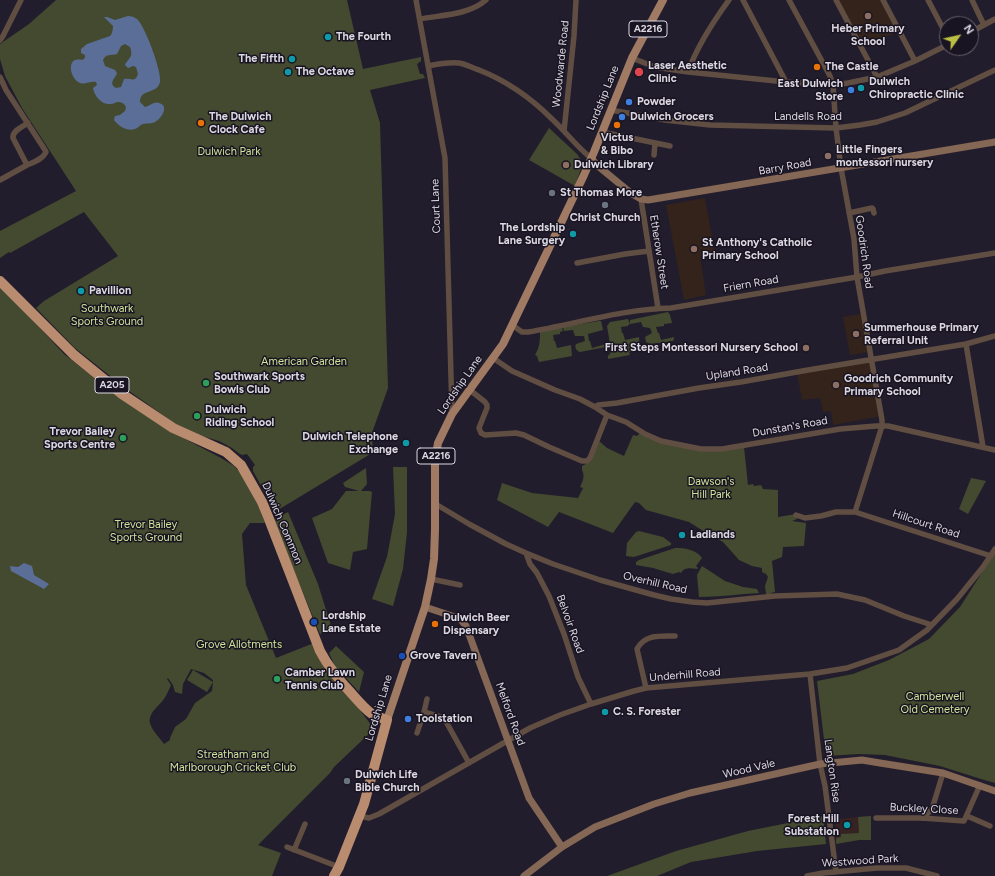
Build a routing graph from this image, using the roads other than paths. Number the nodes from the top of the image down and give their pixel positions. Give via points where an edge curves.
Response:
1 (21, 0) edge
2 (416, 0) edge
3 (486, 0) edge
4 (576, 0) edge
5 (663, 0) edge
6 (729, 0) edge
7 (743, 0) edge
8 (789, 0) edge
9 (836, 0) edge
10 (883, 0) edge
11 (928, 0) edge
12 (972, 0) edge
13 (995, 19) edge
14 (420, 20) junction
15 (939, 21) edge
16 (984, 25) junction
17 (979, 28) edge
18 (0, 40) edge
19 (939, 49) edge
20 (632, 58) junction
21 (915, 61) junction
22 (428, 66) junction
23 (995, 70) edge
24 (688, 72) junction
25 (0, 77) edge
26 (877, 77) junction
27 (786, 82) junction
28 (833, 85) junction
29 (611, 110) junction
30 (28, 124) junction
31 (836, 128) junction
32 (564, 130) junction
33 (602, 132) junction
34 (995, 142) edge
35 (656, 143) junction
36 (670, 146) dead end
37 (654, 155) dead end
38 (591, 158) junction
39 (27, 165) junction
40 (841, 168) junction
41 (0, 180) edge
42 (641, 199) junction
43 (849, 213) junction
44 (874, 213) dead end
45 (649, 251) junction
46 (995, 252) edge
47 (577, 263) dead end
48 (857, 277) junction
49 (0, 281) edge
50 (658, 308) junction
51 (512, 325) junction
52 (995, 336) edge
53 (966, 344) junction
54 (493, 358) junction
55 (871, 359) junction
56 (470, 390) junction
57 (596, 407) junction
58 (452, 414) junction
59 (608, 415) junction
60 (882, 426) junction
61 (983, 447) junction
62 (995, 450) edge
63 (434, 503) junction
64 (855, 512) junction
65 (796, 515) dead end
66 (995, 549) edge
67 (526, 553) junction
68 (991, 556) junction
69 (430, 579) junction
70 (460, 585) dead end
71 (425, 607) junction
72 (932, 625) junction
73 (674, 636) dead end
74 (810, 674) junction
75 (646, 688) junction
76 (427, 699) dead end
77 (591, 704) junction
78 (424, 712) junction
79 (387, 720) junction
80 (417, 733) dead end
81 (508, 740) junction
82 (469, 763) junction
83 (820, 764) junction
84 (943, 773) junction
85 (980, 785) junction
86 (995, 791) edge
87 (359, 816) junction
88 (967, 816) junction
89 (876, 818) dead end
90 (922, 818) junction
91 (305, 824) dead end
92 (990, 826) dead end
93 (287, 847) dead end
94 (562, 847) junction
95 (294, 850) junction
96 (337, 872) edge
97 (836, 872) junction
98 (524, 876) edge
99 (807, 876) edge
100 (935, 876) edge

1 - 18 street
2 - 14 street, Court Lane
3 - 14 street via 468,10
4 - 32 street, Woodwarde Road
5 - 20 main road, Lordship Lane / A2216
6 - 24 street via 712,24
7 - 27 street
8 - 28 street, Goodrich Road
9 - 26 street
10 - 21 street
11 - 15 street
12 - 16 street
13 - 16 street
14 - 22 street, Court Lane
16 - 17 street
19 - 21 street
20 - 24 street via 655,67
20 - 29 main road, Lordship Lane / A2216
21 - 26 street
22 - 32 street via 443,63 461,64 496,78 514,87
22 - 58 street, Court Lane via 445,158
23 - 31 street, Landells Road via 905,113 877,122
24 - 27 street
25 - 30 street
26 - 28 street
27 - 28 street
28 - 31 street, Goodrich Road
29 - 31 street, Landells Road via 710,125
29 - 33 main road, Lordship Lane / A2216
30 - 39 street via 12,135
30 - 39 street via 46,152 41,158
31 - 40 street, Goodrich Road
32 - 38 street
33 - 35 street
33 - 38 main road, Lordship Lane / A2216
34 - 40 street, Barry Road
35 - 36 street
35 - 37 street
38 - 42 street
38 - 51 main road, Lordship Lane / A2216
39 - 41 street
40 - 42 street, Barry Road via 648,200
40 - 43 street, Goodrich Road
42 - 45 street, Etherow Street
43 - 44 street via 872,208
43 - 48 street, Goodrich Road
45 - 47 street
45 - 50 street, Etherow Street
46 - 48 street, Friern Road
48 - 50 street, Friern Road via 671,308
48 - 55 street, Goodrich Road
49 - 79 highway, Dulwich Common / A205 via 74,355 122,394 173,428 226,452 241,465 269,518 326,662 360,703
50 - 51 street, Friern Road via 528,332 522,332
51 - 54 main road, Lordship Lane / A2216
52 - 53 street, Upland Road
53 - 55 street, Upland Road
53 - 61 street
54 - 56 main road, Lordship Lane / A2216
54 - 57 street via 512,371
55 - 57 street, Upland Road
55 - 60 street, Goodrich Road
56 - 58 main road, Lordship Lane / A2216
56 - 59 street via 487,405 479,428 481,433 524,435 582,461 590,458
57 - 59 street, Dunstan's Road
58 - 63 main road, Lordship Lane / A2216 via 438,444 435,458
59 - 60 street, Dunstan's Road via 661,441 701,449 722,449 840,429
60 - 61 street, Dunstan's Road
60 - 64 street, Goodrich Road
61 - 62 street, Dunstan's Road
63 - 67 street, Overhill Road
63 - 69 main road, Lordship Lane / A2216 via 434,559
64 - 65 street, Hillcourt Road via 836,512 805,518
64 - 68 street, Hillcourt Road
66 - 68 street, Underhill Road
67 - 72 street, Overhill Road via 600,580 671,599 707,603 775,596 837,594 865,600
67 - 77 street, Belvoir Road via 549,596 578,677
68 - 72 street, Underhill Road via 957,599
69 - 70 street
69 - 71 main road, Lordship Lane / A2216
71 - 79 main road, Lordship Lane / A2216
71 - 81 street, Melford Road via 458,618 466,626
72 - 74 street, Underhill Road via 899,650 847,668
73 - 75 street via 655,636 645,640 637,649
74 - 75 street, Underhill Road
74 - 83 street, Langton Rise
75 - 77 street, Underhill Road
76 - 78 street
77 - 81 street, Underhill Road via 558,715
78 - 80 street
78 - 82 street via 444,718
79 - 87 highway, Lordship Lane
81 - 82 street, Underhill Road
81 - 94 street, Melford Road via 529,798
82 - 87 street, Underhill Road via 379,814 369,818
83 - 84 street, Wood Vale via 862,760
83 - 94 street, Wood Vale via 656,803 595,827
83 - 97 street, Langton Rise
84 - 85 street, Wood Vale
84 - 90 street via 932,809
85 - 86 street, Wood Vale
85 - 88 street, Buckley Close
87 - 96 highway, Lordship Lane
88 - 90 street, Buckley Close via 964,821
88 - 92 street, Buckley Close
89 - 90 street, Buckley Close
91 - 95 street
93 - 95 street
94 - 98 street, Wood Vale
95 - 96 street
97 - 99 street, Westwood Park
97 - 100 street, Westwood Park via 906,868

